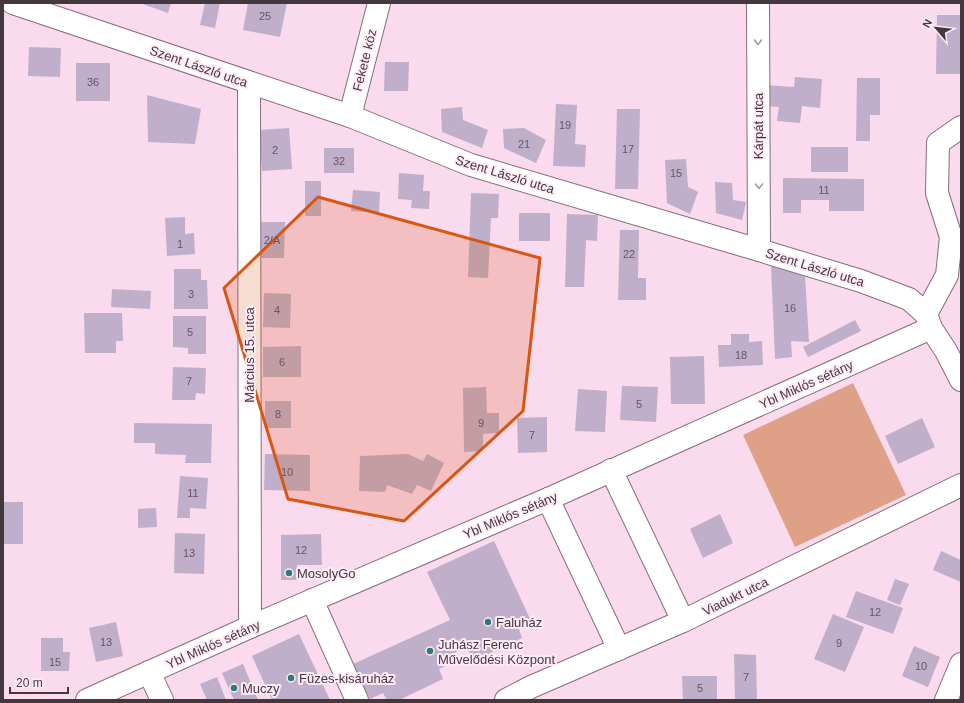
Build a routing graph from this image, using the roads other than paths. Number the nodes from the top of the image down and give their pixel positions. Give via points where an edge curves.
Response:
1 (13, 3) edge
2 (379, 3) edge
3 (758, 3) edge
4 (249, 83) junction
5 (350, 116) junction
6 (961, 127) edge
7 (759, 250) junction
8 (928, 321) junction
9 (953, 347) edge
10 (961, 380) edge
11 (611, 470) junction
12 (961, 485) edge
13 (548, 499) junction
14 (312, 600) junction
15 (683, 621) junction
16 (250, 627) junction
17 (619, 649) junction
18 (961, 664) edge
19 (149, 672) junction
20 (88, 700) edge
21 (162, 700) edge
22 (357, 700) edge
23 (506, 700) edge
24 (946, 700) edge

1 - 4 street, Szent László utca
2 - 5 street, Fekete köz
3 -> 7 street, Kárpát utca
4 - 5 street, Szent László utca
4 - 16 street, Március 15. utca
5 - 7 street, Szent László utca via 471,165
6 - 8 street via 938,143 937,193 951,237 947,275
7 - 8 street, Szent László utca via 861,281 909,299
8 - 9 street, Szent László utca
8 - 11 street, Ybl Miklós sétány
9 - 10 street, Szent László utca
11 - 13 street, Ybl Miklós sétány
11 - 15 street
12 - 15 street, Viadukt utca
13 - 14 street, Ybl Miklós sétány
13 - 17 street
14 - 16 street, Ybl Miklós sétány
14 - 22 street
15 - 17 street, Viadukt utca
16 - 19 street, Ybl Miklós sétány
17 - 23 street, Viadukt utca
18 - 24 street
19 - 20 street, Ybl Miklós sétány
19 - 21 street

